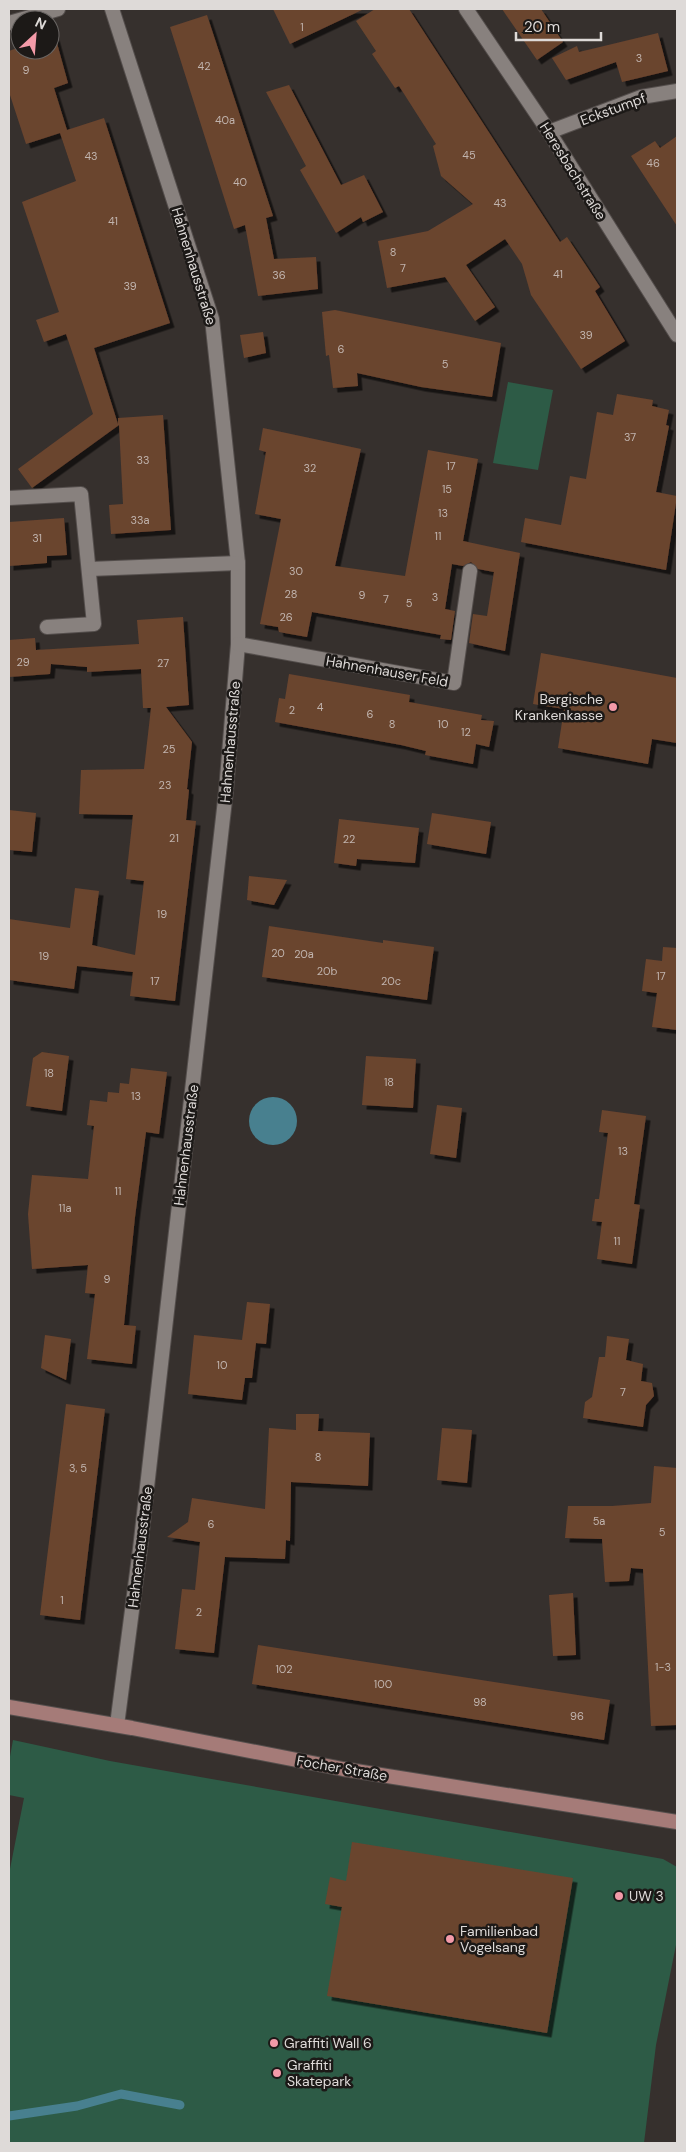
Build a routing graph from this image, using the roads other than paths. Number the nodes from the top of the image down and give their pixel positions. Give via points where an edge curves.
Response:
1 (58, 9) edge
2 (112, 9) edge
3 (466, 9) edge
4 (9, 23) edge
5 (677, 91) edge
6 (549, 132) junction
7 (677, 335) edge
8 (9, 498) edge
9 (238, 563) junction
10 (90, 569) junction
11 (470, 571) dead end
12 (47, 627) dead end
13 (238, 644) junction
14 (9, 1707) edge
15 (117, 1725) junction
16 (677, 1822) edge

1 - 4 street
2 - 9 street, Hahnenhausstraße via 212,319
3 - 6 street, Heresbachstraße
5 - 6 street, Eckstumpf via 641,96
6 - 7 street, Heresbachstraße
8 - 10 street via 81,494
9 - 10 street
9 - 13 street, Hahnenhausstraße
10 - 12 street via 94,624
11 - 13 street, Hahnenhauser Feld via 454,684
13 - 15 street, Hahnenhausstraße via 214,907
14 - 15 main road, Focher Straße
15 - 16 main road, Focher Straße via 343,1769

